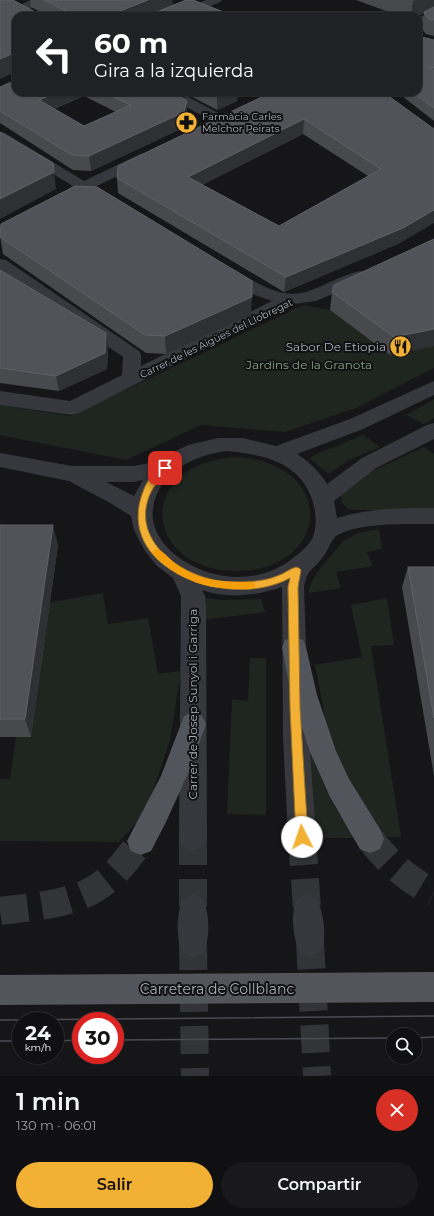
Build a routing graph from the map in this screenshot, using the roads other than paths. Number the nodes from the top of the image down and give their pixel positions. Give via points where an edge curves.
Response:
1 (42, 0) edge
2 (216, 0) edge
3 (26, 12) edge
4 (188, 12) edge
5 (434, 15) edge
6 (422, 21) edge
7 (178, 96) edge
8 (203, 127) edge
9 (0, 136) edge
10 (154, 152) edge
11 (84, 187) junction
12 (57, 200) edge
13 (119, 208) edge
14 (0, 264) edge
15 (212, 264) edge
16 (371, 271) edge
17 (290, 299) junction
18 (131, 379) junction
19 (434, 387) edge
20 (0, 398) edge
21 (434, 430) edge
22 (276, 453) junction
23 (0, 460) edge
24 (165, 468) junction
25 (72, 474) junction
26 (324, 497) junction
27 (142, 512) junction
28 (434, 516) edge
29 (326, 531) junction
30 (296, 570) junction
31 (182, 573) junction
32 (294, 647) junction
33 (193, 724) junction
34 (193, 837) tunnel mouth
35 (302, 837) tunnel mouth
36 (370, 839) tunnel mouth
37 (141, 841) tunnel mouth
38 (193, 909) tunnel mouth
39 (307, 909) tunnel mouth
40 (310, 941) tunnel mouth
41 (194, 942) tunnel mouth
42 (434, 987) edge
43 (0, 990) edge

1 - 3 street via 15,6
2 - 4 street
5 - 6 street
7 - 8 street via 225,116
9 - 11 street
10 - 11 street
11 - 12 street
11 - 13 street
14 - 18 street via 132,355
15 - 17 street via 270,296
16 - 17 street, Carrer de les Aigües del Llobregat via 310,297
17 - 18 street, Carrer de les Aigües del Llobregat
18 - 20 street, Carrer de les Aigües del Llobregat via 72,408
19 - 22 street via 329,435
21 - 26 street via 369,463
22 - 24 street via 238,445 207,446 184,454
22 - 26 street via 302,467
23 - 25 street
24 - 25 street via 134,474
24 - 27 street via 148,487
25 - 27 street
26 - 29 street
27 - 31 street via 142,524 147,539 166,562
28 - 29 street via 383,516 340,524
29 - 30 street via 313,554
30 - 31 street via 267,583 237,586 207,583
30 - 32 street via 293,587
31 - 33 street, Carrer de Josep Sunyol i Garriga via 193,596 194,608
32 - 35 street
32 - 36 main road via 304,696 319,739 344,797
33 - 34 street, Carrer de Josep Sunyol i Garriga
33 - 37 main road via 167,792
38 - 41 street
39 - 40 street
42 - 43 main road, Carretera de Collblanc

